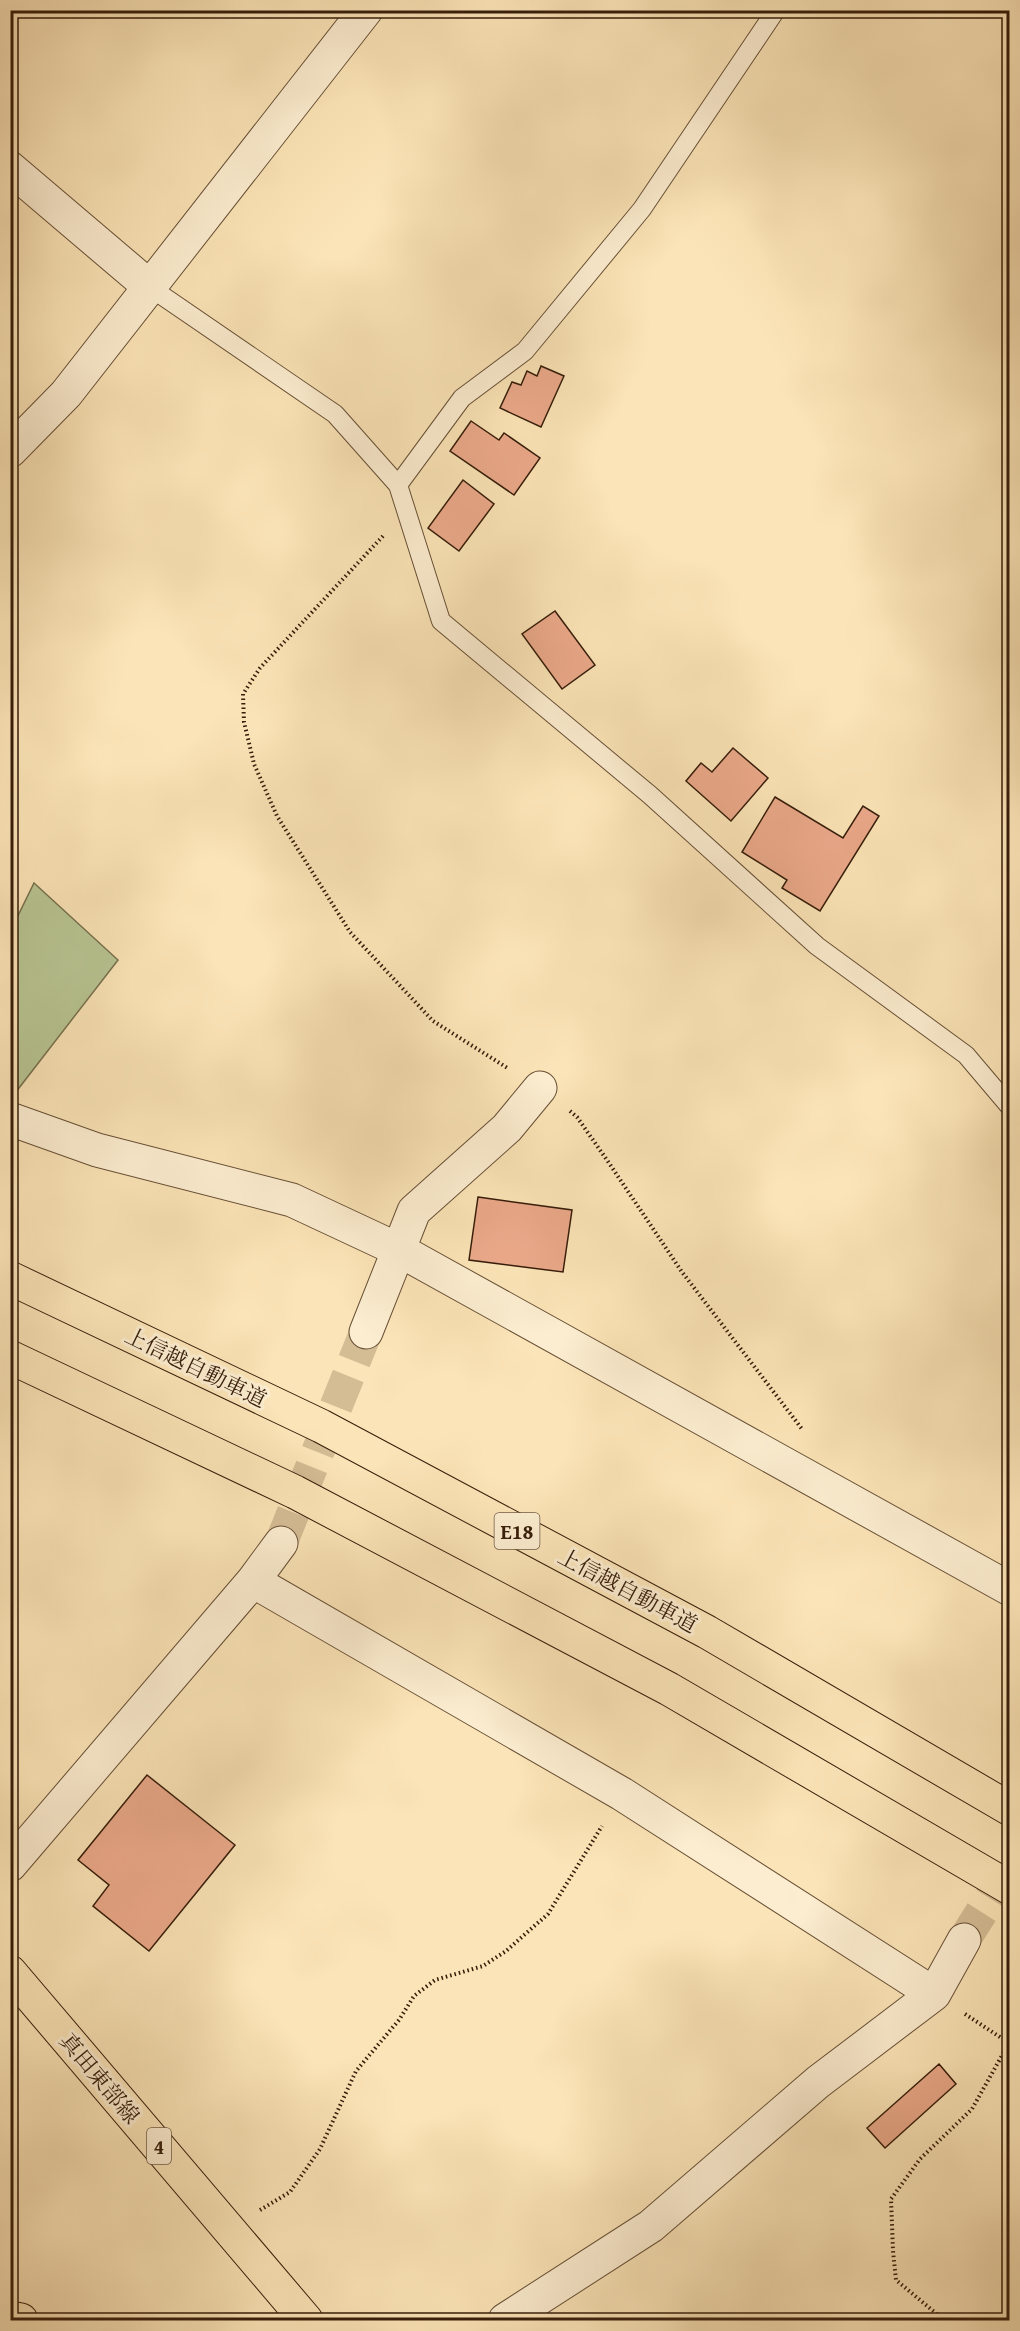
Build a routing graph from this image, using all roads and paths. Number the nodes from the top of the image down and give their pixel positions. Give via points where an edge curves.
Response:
1 (366, 10) edge
2 (776, 10) edge
3 (10, 168) edge
4 (151, 288) junction
5 (10, 451) edge
6 (398, 485) junction
7 (406, 511) junction
8 (540, 1088) junction
9 (1010, 1107) edge
10 (10, 1119) edge
11 (399, 1250) junction
12 (10, 1278) edge
13 (366, 1332) tunnel mouth
14 (10, 1358) edge
15 (806, 1434) dead end
16 (281, 1543) tunnel mouth
17 (253, 1581) junction
18 (1010, 1589) edge
19 (622, 1794) junction
20 (1010, 1809) edge
21 (10, 1865) edge
22 (1010, 1888) edge
23 (964, 1940) tunnel mouth
24 (10, 1972) edge
25 (934, 1994) junction
26 (1009, 2044) edge
27 (229, 2229) junction
28 (10, 2318) edge
29 (21, 2320) edge
30 (306, 2320) edge
31 (506, 2320) edge
32 (944, 2320) edge

1 - 4 street
2 - 6 lane via 642,209 525,351 462,398
3 - 4 street
4 - 5 street via 66,394
4 - 6 lane via 335,414
6 - 7 lane
7 - 8 path via 260,668 243,694 244,722 254,764 277,816 350,932 434,1021
7 - 9 lane via 441,621 650,795 817,946 966,1055
8 - 11 street via 507,1128 414,1211
8 - 15 path via 577,1117 682,1272
10 - 11 street via 97,1150 292,1200
11 - 13 street
11 - 18 street
12 - 20 main road, 上信越自動車道 / E18 via 321,1426 707,1632
14 - 22 main road via 295,1492 648,1678
16 - 17 street
17 - 19 street
17 - 21 street
19 - 25 street
19 - 27 path via 548,1914 483,1966 435,1980 414,1996 356,2071 320,2149 290,2192
23 - 25 street
24 - 27 main road, 真田東部線 / 4
25 - 26 path
25 - 31 street via 818,2082 651,2226
26 - 32 path via 972,2109 920,2159 891,2199 896,2280
27 - 30 main road, 真田東部線 / 4
28 - 29 main road

